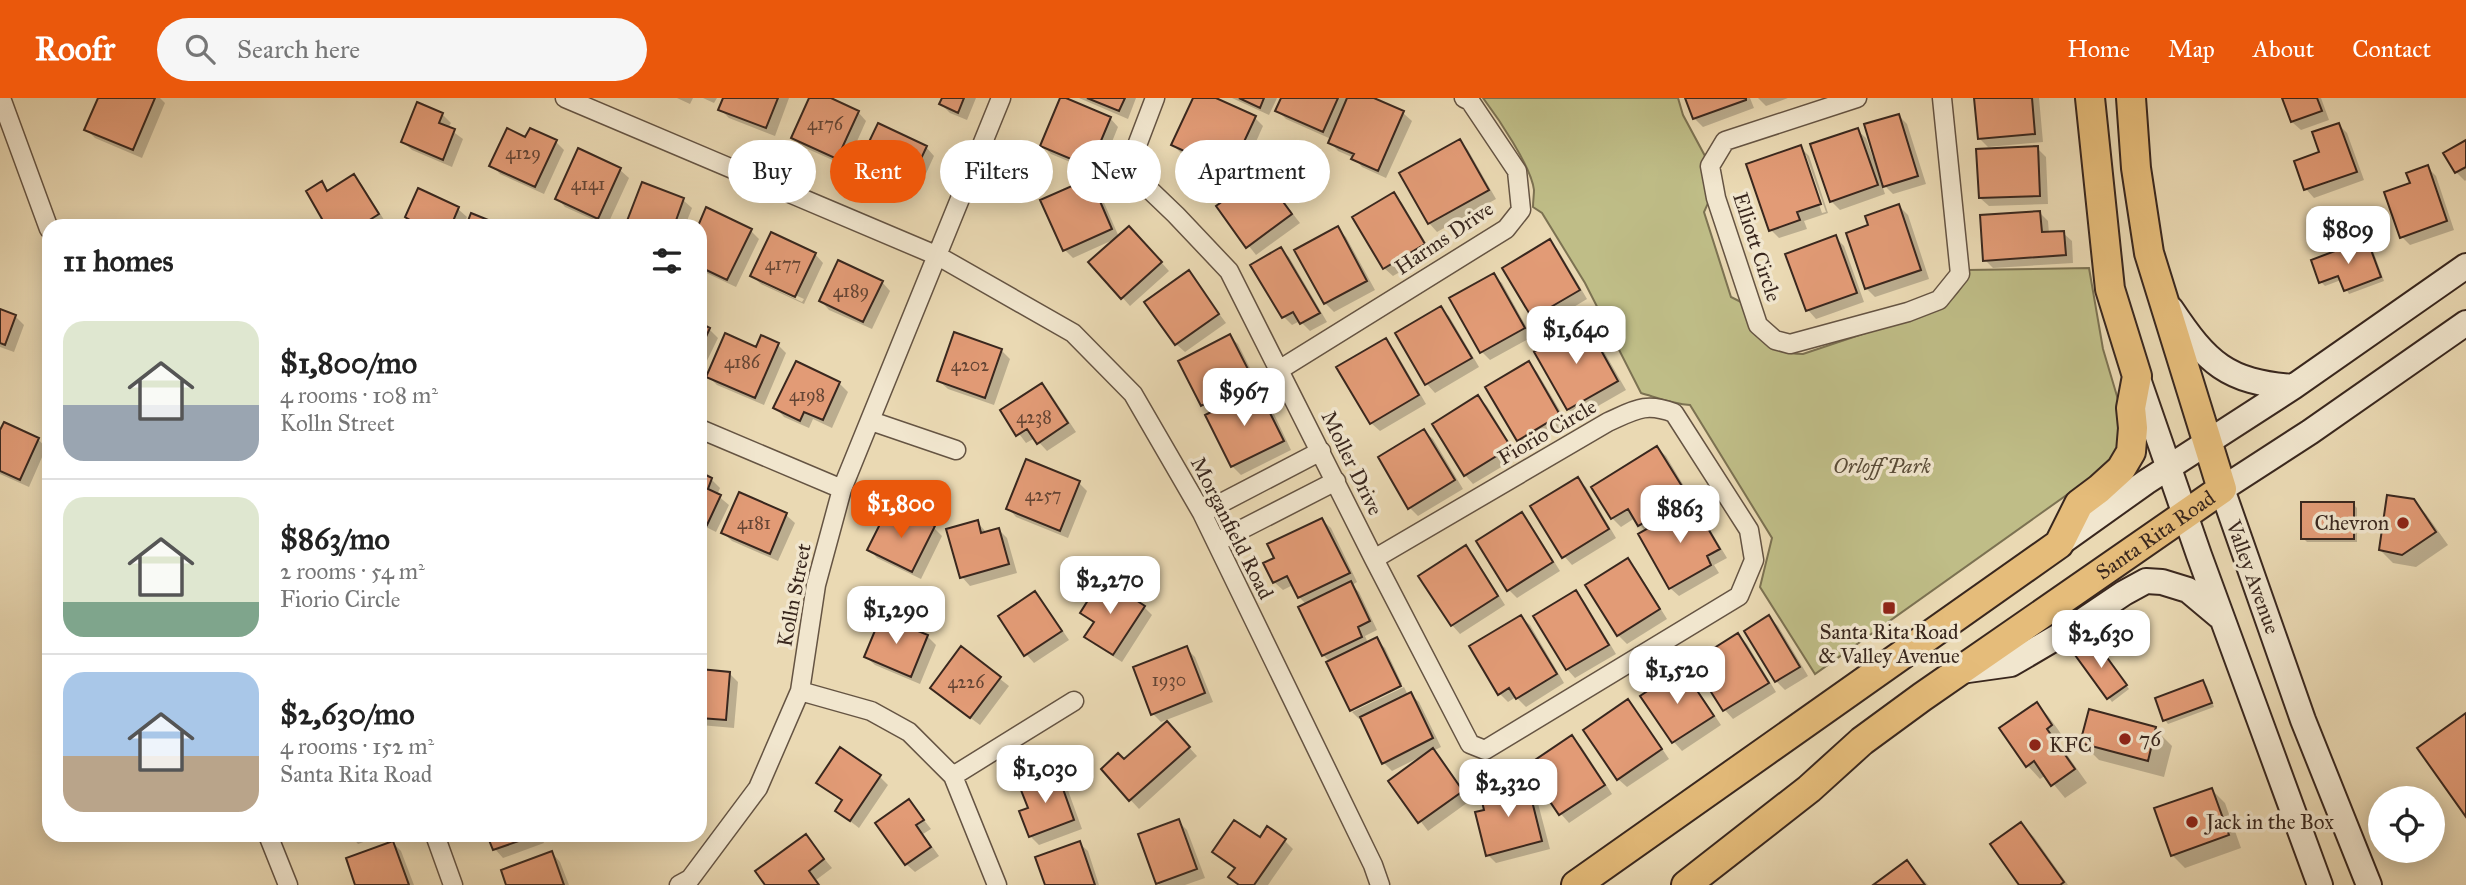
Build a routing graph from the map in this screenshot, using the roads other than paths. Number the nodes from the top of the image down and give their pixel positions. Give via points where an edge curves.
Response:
1 (1, 98) edge
2 (565, 98) edge
3 (1001, 98) edge
4 (1155, 98) edge
5 (1464, 98) edge
6 (1857, 98) edge
7 (1942, 98) edge
8 (2091, 98) edge
9 (2131, 98) edge
10 (45, 219) edge
11 (938, 256) junction
12 (2466, 266) edge
13 (2161, 292) junction
14 (2466, 323) edge
15 (1279, 370) junction
16 (2137, 376) junction
17 (2293, 387) junction
18 (871, 421) junction
19 (707, 432) edge
20 (2207, 443) junction
21 (956, 450) dead end
22 (1321, 451) junction
23 (2170, 467) junction
24 (1336, 481) junction
25 (842, 489) junction
26 (2222, 489) junction
27 (1202, 513) junction
28 (2185, 514) junction
29 (1217, 542) junction
30 (2059, 544) junction
31 (1374, 559) junction
32 (2222, 619) junction
33 (1961, 671) junction
34 (800, 691) junction
35 (1074, 701) dead end
36 (1485, 750) joint
37 (953, 776) junction
38 (271, 842) edge
39 (438, 842) edge
40 (1373, 865) junction
41 (688, 883) edge
42 (288, 885) edge
43 (453, 885) edge
44 (997, 885) edge
45 (1380, 885) edge
46 (1395, 885) edge
47 (1576, 885) edge
48 (1686, 885) edge
49 (2320, 885) edge
50 (2369, 885) edge

1 - 10 street
2 - 11 street, Morganfield Road
3 - 11 street, Kolln Street
4 - 15 street, Moller Drive via 1128,169 1229,271
5 - 15 street, Harms Drive via 1517,171 1521,210 1506,229
6 - 7 street, Elliott Circle via 1725,141 1710,166 1716,198 1758,325 1774,340 1790,344 1909,312 1939,300 1960,274
8 - 16 main road, Valley Avenue via 2110,289
9 - 13 main road, Valley Avenue via 2149,253
11 - 18 street, Kolln Street
11 - 27 street, Morganfield Road via 1073,333 1133,394
12 - 17 main road
13 - 17 main road via 2193,341 2216,363 2262,384
13 - 20 main road, Valley Avenue
14 - 26 main road, Santa Rita Road
15 - 22 street, Moller Drive
16 - 23 main road, Valley Avenue
16 - 30 main road via 2131,452 2121,469 2079,504
17 - 20 main road
18 - 21 street
18 - 25 street, Kolln Street
19 - 25 street
20 - 23 main road
20 - 26 main road, Valley Avenue
22 - 24 street, Moller Drive
22 - 27 street
23 - 28 main road, Valley Avenue
23 - 30 main road
24 - 29 street
24 - 31 street, Moller Drive
25 - 34 street, Kolln Street via 816,585
26 - 28 main road, Santa Rita Road
26 - 50 main road, Valley Avenue via 2303,720
27 - 29 street, Morganfield Road
28 - 32 main road, Valley Avenue
28 - 33 main road, Santa Rita Road
29 - 40 street, Morganfield Road
30 - 47 main road
31 - 36 street, Moller Drive via 1470,744
31 - 36 street, Fiorio Circle via 1608,422 1637,409 1656,407 1674,413 1749,530 1754,560 1739,596
32 - 33 main road via 2188,590 2146,581 2011,664
32 - 49 main road, Valley Avenue
33 - 48 main road, Santa Rita Road via 1862,741 1809,789
34 - 37 street via 871,711 909,732
34 - 41 street, Kolln Street via 758,788
35 - 37 street
37 - 44 street
38 - 42 street
39 - 43 street
40 - 45 street, Morganfield Road
40 - 46 street, Morganfield Road

